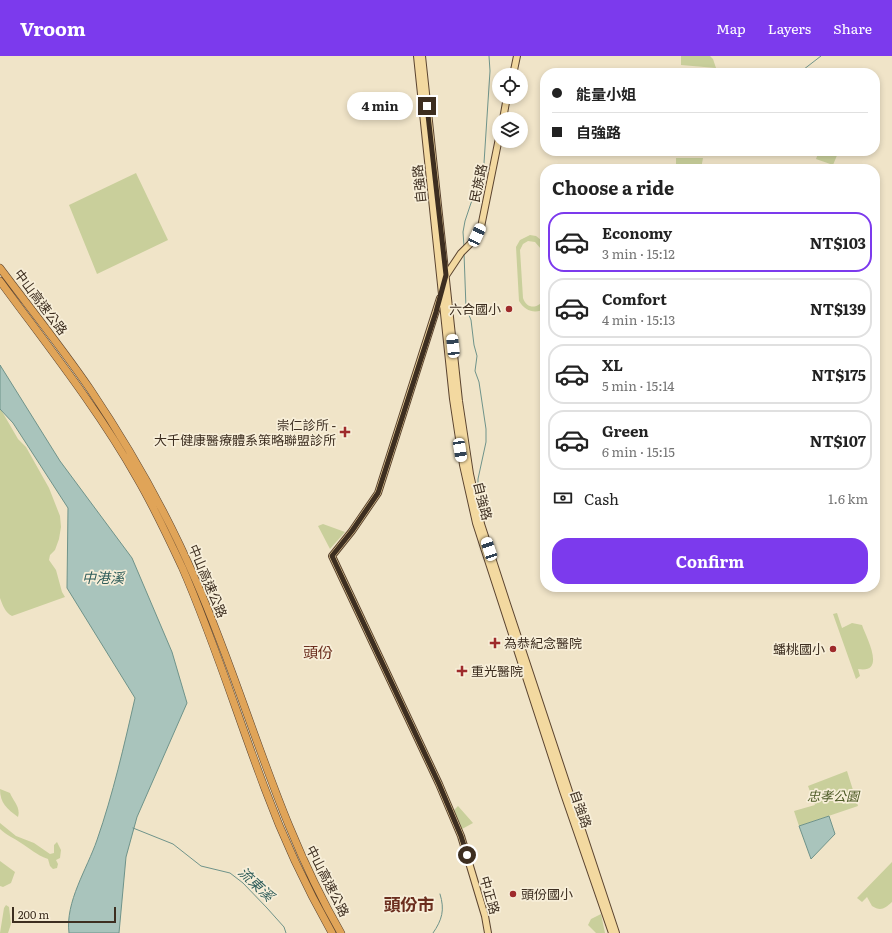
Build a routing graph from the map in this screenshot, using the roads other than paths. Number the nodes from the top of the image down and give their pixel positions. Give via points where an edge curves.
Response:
1 (417, 56) edge
2 (422, 56) edge
3 (517, 56) edge
4 (421, 67) junction
5 (514, 68) edge
6 (497, 148) edge
7 (430, 155) junction
8 (0, 268) edge
9 (446, 275) junction
10 (0, 281) edge
11 (442, 293) junction
12 (332, 556) joint
13 (495, 574) junction
14 (332, 933) edge
15 (341, 933) edge
16 (488, 933) edge
17 (612, 933) edge
18 (616, 933) edge

1 - 4 main road, 自強路
2 - 4 main road, 自強路
3 - 5 main road
4 - 7 main road, 自強路
6 - 9 main road, 民族路 via 481,227
7 - 9 main road, 自強路
7 - 11 main road, 自強路
8 - 15 highway, 中山高速公路 via 90,389 159,502 208,610 279,804 311,876
9 - 11 main road, 民族路
9 - 13 main road, 自強路 via 459,401 470,474
10 - 14 highway, 中山高速公路 via 95,411 138,478 206,624 272,808 304,880
11 - 12 main road, 民族路 via 378,493
11 - 13 main road, 自強路 via 463,465 476,523
12 - 16 main road, 中正路 via 461,836
13 - 17 main road, 自強路 via 556,770
13 - 18 main road, 自強路

